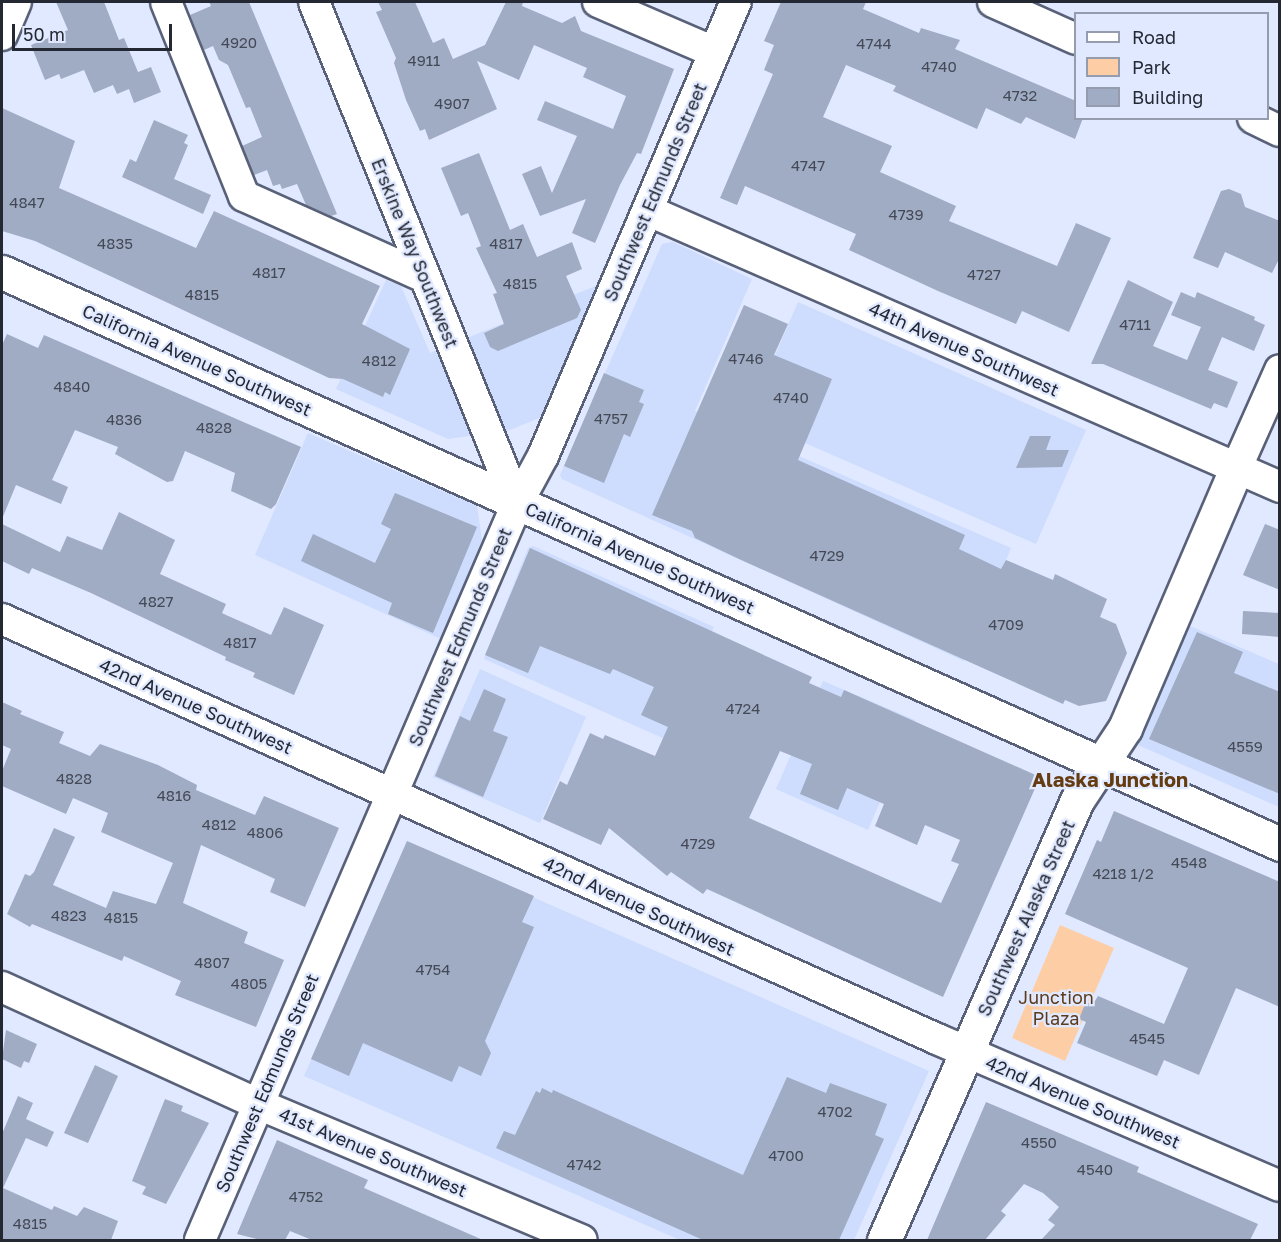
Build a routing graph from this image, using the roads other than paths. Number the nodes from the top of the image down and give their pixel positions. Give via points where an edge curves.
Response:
1 (16, 2) edge
2 (166, 2) edge
3 (314, 2) edge
4 (598, 2) edge
5 (735, 2) edge
6 (993, 2) edge
7 (2, 34) edge
8 (1074, 38) edge
9 (714, 52) junction
10 (1258, 120) edge
11 (1280, 130) edge
12 (649, 211) junction
13 (2, 272) edge
14 (424, 277) junction
15 (1280, 370) edge
16 (1280, 466) edge
17 (1236, 469) junction
18 (1280, 487) edge
19 (517, 504) junction
20 (2, 619) edge
21 (1099, 766) junction
22 (392, 794) junction
23 (1280, 844) edge
24 (2, 987) edge
25 (967, 1053) junction
26 (258, 1104) junction
27 (1280, 1186) edge
28 (200, 1240) edge
29 (582, 1240) edge
30 (884, 1240) edge

1 - 7 street
2 - 14 street via 244,196
3 - 14 street, Erskine Way Southwest
4 - 9 street
5 - 9 street, Southwest Edmunds Street
6 - 8 street
9 - 12 street, Southwest Edmunds Street
10 - 11 street
12 - 17 street, 44th Avenue Southwest
12 - 19 street, Southwest Edmunds Street via 543,456
13 - 19 main road, California Avenue Southwest
14 - 19 street, Erskine Way Southwest
15 - 17 street, Southwest Alaska Street
16 - 17 street
17 - 18 street, 44th Avenue Southwest
17 - 21 main road, Southwest Alaska Street via 1125,728
19 - 21 main road, California Avenue Southwest
19 - 22 street, Southwest Edmunds Street
20 - 22 street, 42nd Avenue Southwest
21 - 23 main road, California Avenue Southwest
21 - 25 main road, Southwest Alaska Street via 1078,799
22 - 25 street, 42nd Avenue Southwest
22 - 26 street, Southwest Edmunds Street
24 - 26 street, 41st Avenue Southwest
25 - 27 street, 42nd Avenue Southwest
25 - 30 main road, Southwest Alaska Street
26 - 28 street, Southwest Edmunds Street
26 - 29 street, 41st Avenue Southwest

